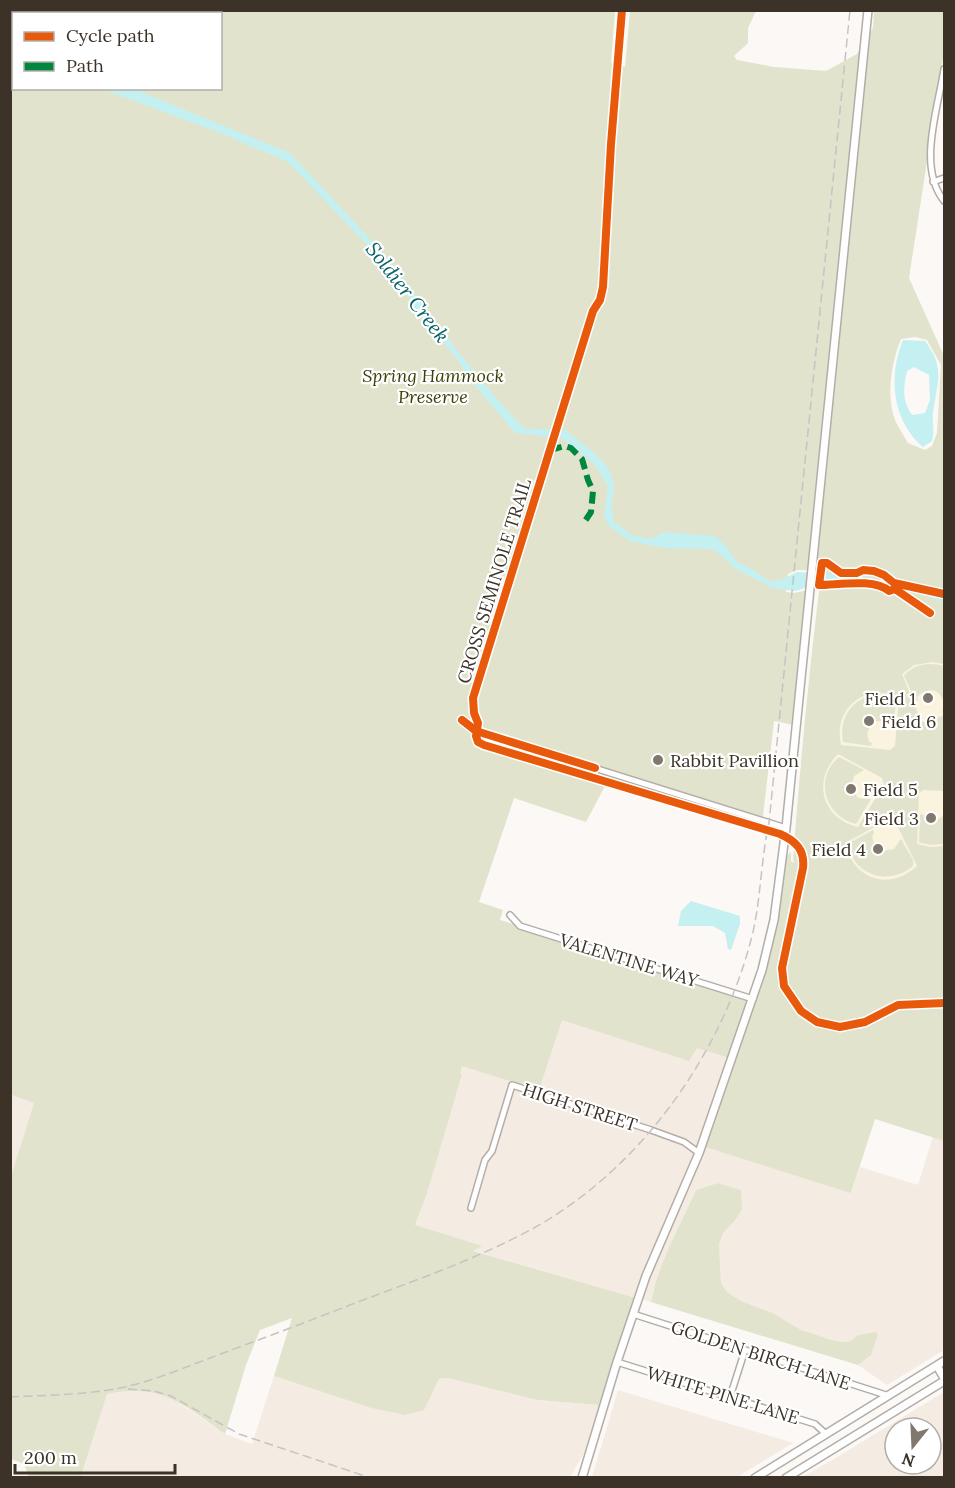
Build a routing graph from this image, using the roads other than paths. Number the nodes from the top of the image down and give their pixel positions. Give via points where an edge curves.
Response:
1 (868, 10) edge
2 (945, 69) edge
3 (943, 82) edge
4 (945, 178) edge
5 (933, 182) junction
6 (943, 196) edge
7 (462, 720) dead end
8 (786, 828) junction
9 (510, 915) dead end
10 (753, 999) junction
11 (699, 1153) junction
12 (471, 1208) dead end
13 (633, 1314) junction
14 (745, 1350) junction
15 (945, 1361) edge
16 (617, 1362) junction
17 (937, 1366) junction
18 (945, 1380) edge
19 (888, 1396) junction
20 (730, 1397) junction
21 (826, 1434) junction
22 (582, 1478) edge
23 (755, 1478) edge
24 (786, 1478) edge

1 - 8 main road
2 - 3 street
3 - 5 street via 930,156
4 - 5 street
5 - 6 street
7 - 8 street via 477,731
8 - 10 main road via 774,920
9 - 10 street, VALENTINE WAY via 520,926
10 - 11 main road
11 - 12 street, HIGH STREET via 684,1142 512,1085
11 - 13 main road
13 - 14 street, GOLDEN BIRCH LANE
13 - 16 main road
14 - 19 street, GOLDEN BIRCH LANE
14 - 20 street
15 - 17 main road
16 - 20 street, WHITE PINE LANE
16 - 22 main road
17 - 18 main road
17 - 19 main road
18 - 24 main road
19 - 21 main road
20 - 21 street, WHITE PINE LANE via 815,1424
21 - 23 main road

